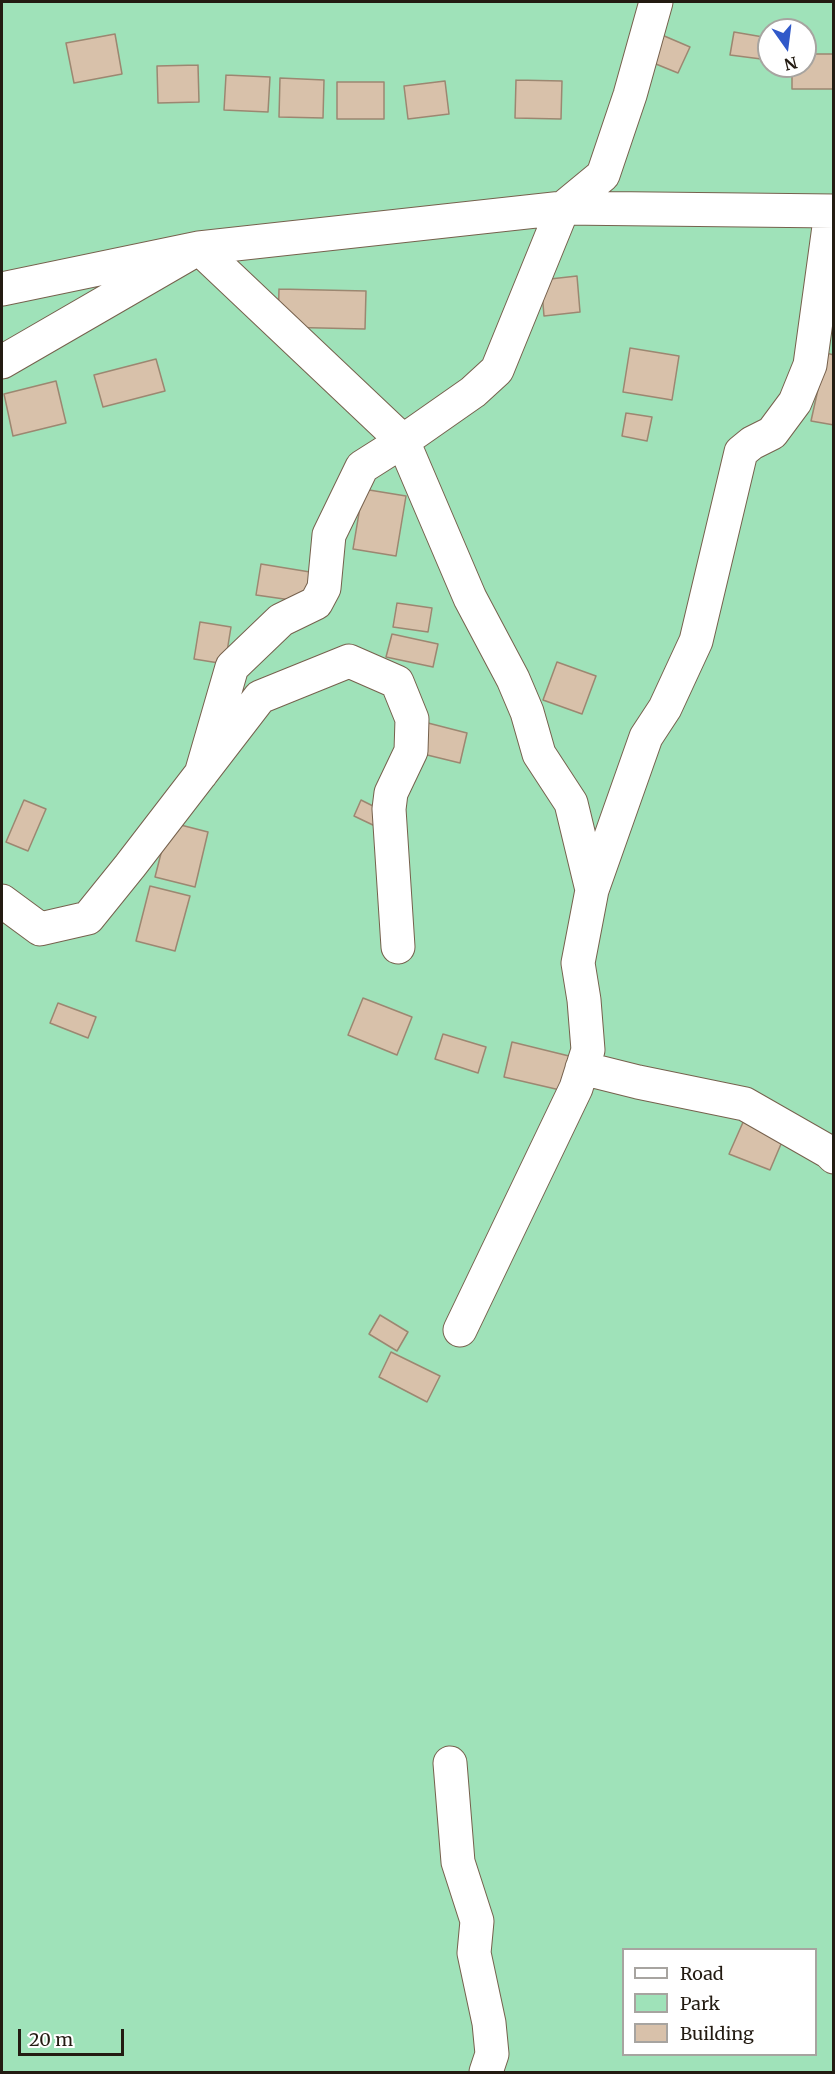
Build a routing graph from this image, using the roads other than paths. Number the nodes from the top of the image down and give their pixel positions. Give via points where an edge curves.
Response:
1 (656, 2) edge
2 (563, 208) junction
3 (832, 212) edge
4 (199, 248) junction
5 (2, 288) edge
6 (2, 362) edge
7 (403, 441) junction
8 (201, 774) junction
9 (592, 890) junction
10 (2, 901) edge
11 (398, 947) dead end
12 (582, 1068) junction
13 (834, 1157) edge
14 (460, 1330) dead end
15 (450, 1763) dead end
16 (486, 2073) edge

1 - 2 street via 603,175
2 - 3 street
2 - 4 street
2 - 7 street via 497,370 473,392
3 - 9 street via 810,365 795,402 772,434 752,442 741,452 696,641 665,708 646,737
4 - 5 street
4 - 6 street
4 - 7 street
7 - 8 street via 362,467 329,536 324,588 316,603 281,620 232,668
7 - 9 street via 470,598 513,679 539,754 571,803
8 - 10 street via 88,918 40,929
8 - 11 street via 260,697 349,661 398,682 412,719 411,751 391,793 389,809
9 - 12 street via 578,963 588,1050
12 - 13 street via 745,1104
12 - 14 street via 576,1088
15 - 16 street via 458,1862 477,1921 474,1953 489,2023 492,2054

